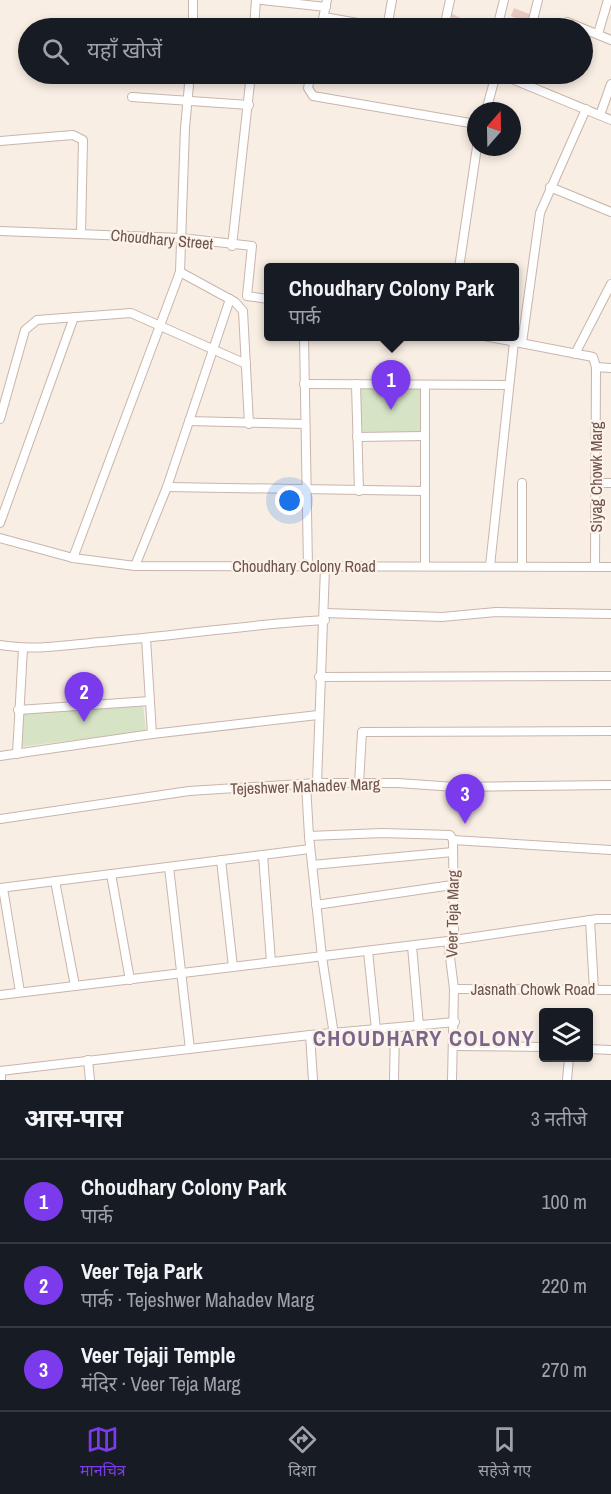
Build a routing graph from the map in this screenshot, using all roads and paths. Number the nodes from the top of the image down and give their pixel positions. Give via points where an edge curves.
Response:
1 (193, 0) edge
2 (256, 0) edge
3 (262, 0) edge
4 (392, 0) edge
5 (450, 0) edge
6 (504, 0) edge
7 (538, 0) edge
8 (608, 0) edge
9 (326, 3) edge
10 (324, 17) joint
11 (193, 18) edge
12 (255, 18) edge
13 (330, 18) edge
14 (389, 18) edge
15 (446, 18) edge
16 (500, 18) edge
17 (534, 18) edge
18 (593, 32) edge
19 (598, 34) junction
20 (611, 40) edge
21 (189, 84) edge
22 (250, 84) edge
23 (309, 84) edge
24 (495, 84) edge
25 (531, 84) edge
26 (611, 84) edge
27 (132, 97) dead end
28 (188, 100) junction
29 (489, 102) edge
30 (249, 105) junction
31 (586, 109) junction
32 (600, 115) junction
33 (611, 120) edge
34 (467, 122) edge
35 (0, 141) edge
36 (476, 156) edge
37 (550, 187) junction
38 (611, 212) edge
39 (0, 231) edge
40 (81, 233) junction
41 (181, 238) junction
42 (232, 246) junction
43 (460, 263) edge
44 (180, 272) junction
45 (611, 284) edge
46 (264, 298) edge
47 (230, 299) junction
48 (74, 317) junction
49 (160, 324) junction
50 (519, 336) edge
51 (304, 341) edge
52 (512, 341) edge
53 (518, 342) junction
54 (214, 348) junction
55 (575, 354) junction
56 (246, 364) junction
57 (596, 367) junction
58 (611, 368) edge
59 (304, 384) junction
60 (356, 384) junction
61 (424, 385) junction
62 (509, 385) junction
63 (0, 419) edge
64 (189, 421) junction
65 (249, 424) junction
66 (305, 424) junction
67 (425, 436) junction
68 (357, 437) junction
69 (522, 483) dead end
70 (600, 483) dead end
71 (611, 483) edge
72 (167, 487) junction
73 (305, 491) junction
74 (359, 491) junction
75 (425, 491) junction
76 (0, 523) edge
77 (0, 538) edge
78 (73, 558) junction
79 (135, 566) junction
80 (425, 566) junction
81 (489, 566) junction
82 (522, 566) junction
83 (595, 567) junction
84 (611, 567) edge
85 (308, 568) junction
86 (324, 568) junction
87 (611, 614) edge
88 (325, 617) junction
89 (146, 638) junction
90 (0, 645) edge
91 (23, 648) junction
92 (611, 676) edge
93 (319, 677) junction
94 (150, 701) junction
95 (18, 710) junction
96 (318, 716) junction
97 (611, 731) edge
98 (152, 734) junction
99 (17, 754) junction
100 (0, 756) edge
101 (318, 783) junction
102 (359, 783) junction
103 (306, 784) junction
104 (611, 785) edge
105 (0, 819) edge
106 (309, 836) junction
107 (453, 840) junction
108 (310, 849) junction
109 (611, 850) edge
110 (453, 852) junction
111 (263, 855) junction
112 (221, 860) junction
113 (312, 865) junction
114 (169, 867) junction
115 (111, 874) junction
116 (55, 881) junction
117 (452, 885) junction
118 (2, 888) edge
119 (316, 905) junction
120 (611, 919) edge
121 (590, 920) junction
122 (451, 941) junction
123 (412, 946) junction
124 (368, 951) junction
125 (322, 957) junction
126 (272, 963) junction
127 (233, 967) junction
128 (183, 973) junction
129 (130, 980) junction
130 (75, 986) junction
131 (454, 988) junction
132 (594, 990) junction
133 (611, 990) edge
134 (20, 992) junction
135 (0, 994) edge
136 (454, 1022) junction
137 (419, 1026) junction
138 (395, 1028) junction
139 (376, 1030) junction
140 (310, 1035) junction
141 (334, 1035) junction
142 (455, 1046) junction
143 (539, 1047) edge
144 (190, 1049) junction
145 (593, 1049) edge
146 (611, 1050) edge
147 (88, 1060) junction
148 (569, 1062) edge
149 (0, 1071) edge
150 (1, 1080) edge
151 (90, 1080) edge
152 (313, 1080) edge
153 (394, 1080) edge
154 (452, 1080) edge
155 (567, 1080) edge

1 - 11 street
2 - 12 street
3 - 9 street
4 - 14 street
5 - 15 street
6 - 16 street
7 - 17 street
8 - 19 street
9 - 10 street
10 - 13 street
18 - 19 street
19 - 20 street
21 - 28 street
22 - 30 street
23 - 34 street via 313,96
24 - 29 street
25 - 31 street
26 - 32 street
27 - 28 street
28 - 30 street
28 - 41 street
30 - 42 street
31 - 32 street
31 - 37 street
32 - 33 street
35 - 40 street via 73,135 83,140
36 - 43 street
37 - 38 street
37 - 50 street via 537,226
39 - 40 street, Choudhary Street
40 - 41 street, Choudhary Street
41 - 42 street, Choudhary Street
41 - 44 street
42 - 46 street, Choudhary Street via 252,246 247,296
44 - 47 street
44 - 49 street
45 - 55 street
47 - 54 street
47 - 56 street via 243,311
48 - 49 street via 131,313
48 - 63 street via 37,320 28,326
48 - 76 street
49 - 54 street
49 - 78 street
51 - 59 street
52 - 53 street
53 - 55 street
53 - 62 street
54 - 56 street
54 - 64 street
55 - 57 street via 593,357
56 - 65 street
57 - 58 street
57 - 83 street, Siyag Chowk Marg
59 - 60 street
59 - 66 street
60 - 61 street
60 - 68 street
61 - 62 street
61 - 67 street
62 - 81 street
64 - 65 street
64 - 72 street
65 - 66 street
66 - 73 street
67 - 68 street
67 - 75 street
68 - 74 street
69 - 82 street
70 - 71 street
72 - 73 street
72 - 79 street
73 - 74 street
73 - 85 street
74 - 75 street
75 - 80 street
77 - 78 street, Choudhary Colony Road
78 - 79 street, Choudhary Colony Road
79 - 85 street, Choudhary Colony Road
80 - 81 street, Choudhary Colony Road
80 - 86 street, Choudhary Colony Road
81 - 82 street, Choudhary Colony Road
82 - 83 street, Choudhary Colony Road
83 - 84 street, Choudhary Colony Road
85 - 86 street, Choudhary Colony Road
86 - 88 street
87 - 88 street via 496,612 442,617
88 - 89 street
88 - 93 street
89 - 91 street
89 - 94 street
90 - 91 street
91 - 95 street
92 - 93 street
93 - 96 street
94 - 95 street
94 - 98 street
95 - 99 street
96 - 98 street
96 - 101 street
97 - 102 street via 362,732
98 - 99 street
99 - 100 street
101 - 102 street, Tejeshwer Mahadev Marg
101 - 103 street, Tejeshwer Mahadev Marg
102 - 104 street, Tejeshwer Mahadev Marg via 455,787
103 - 105 street, Tejeshwer Mahadev Marg via 189,791
103 - 106 street
106 - 107 street via 426,833 450,835
106 - 108 street
107 - 109 street
107 - 110 street, Veer Teja Marg
108 - 111 street
108 - 113 street
110 - 113 street
110 - 117 street, Veer Teja Marg
111 - 112 street
111 - 126 street
112 - 114 street
112 - 127 street
113 - 119 street
114 - 115 street
114 - 128 street
115 - 116 street
115 - 129 street
116 - 118 street
116 - 130 street
117 - 119 street
117 - 122 street, Veer Teja Marg
118 - 134 street
119 - 125 street
120 - 121 street
121 - 122 street
121 - 132 street
122 - 123 street
122 - 131 street, Veer Teja Marg
123 - 124 street
123 - 137 street
124 - 125 street
124 - 139 street
125 - 126 street
125 - 141 street
126 - 127 street
127 - 128 street
128 - 129 street
128 - 144 street
129 - 130 street
130 - 134 street
131 - 132 street, Jasnath Chowk Road
131 - 136 street, Veer Teja Marg
132 - 133 street, Jasnath Chowk Road
134 - 135 street
136 - 137 street
136 - 142 street, Veer Teja Marg
137 - 138 street
138 - 139 street
138 - 153 street
139 - 141 street
140 - 141 street
140 - 144 street
140 - 152 street
142 - 143 street
142 - 154 street, Veer Teja Marg
144 - 147 street
145 - 146 street
147 - 149 street
147 - 151 street
148 - 155 street
149 - 150 street

